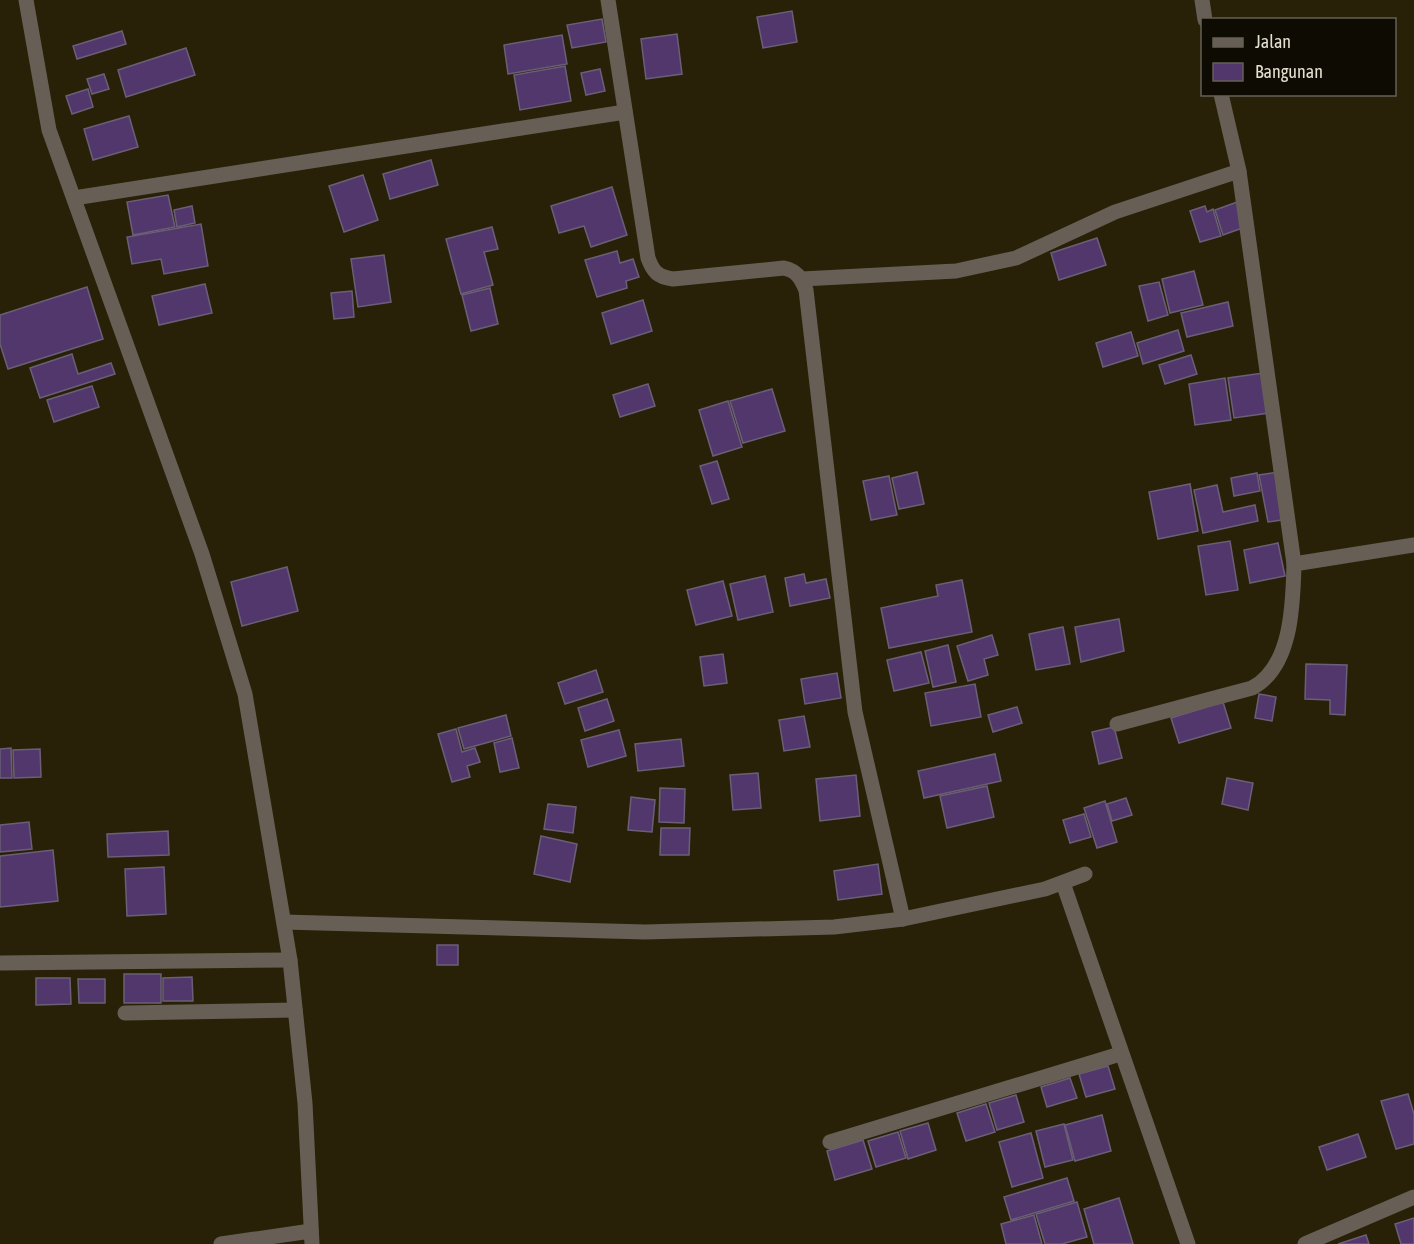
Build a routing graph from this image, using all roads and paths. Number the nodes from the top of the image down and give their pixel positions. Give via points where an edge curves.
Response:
1 (26, 0) edge
2 (608, 0) edge
3 (1202, 0) edge
4 (1205, 18) edge
5 (1221, 96) edge
6 (625, 112) junction
7 (1239, 171) junction
8 (74, 198) junction
9 (802, 279) junction
10 (1414, 545) edge
11 (1294, 564) junction
12 (1117, 724) dead end
13 (1084, 874) dead end
14 (1063, 883) junction
15 (903, 920) junction
16 (284, 922) junction
17 (290, 960) junction
18 (0, 963) edge
19 (295, 1010) junction
20 (125, 1013) dead end
21 (1120, 1054) junction
22 (830, 1142) dead end
23 (1414, 1197) edge
24 (312, 1237) edge
25 (221, 1244) edge
26 (1188, 1244) edge
27 (1305, 1244) edge

1 - 8 street via 48,130
2 - 6 street
3 - 4 street
5 - 7 street
6 - 8 street
6 - 9 street via 648,258 660,277 784,268
7 - 9 street via 1115,212 1016,258 956,271
7 - 11 street
8 - 16 street via 202,554 245,694
9 - 15 street via 855,712
10 - 11 street
11 - 12 street via 1284,645 1276,668 1265,681 1252,688
13 - 14 street
14 - 15 street
14 - 21 street
15 - 16 street via 834,927 645,932
16 - 17 street
17 - 18 street
17 - 19 street
19 - 20 street
19 - 24 street via 305,1103
21 - 22 street
21 - 26 street
23 - 27 street
24 - 25 street

